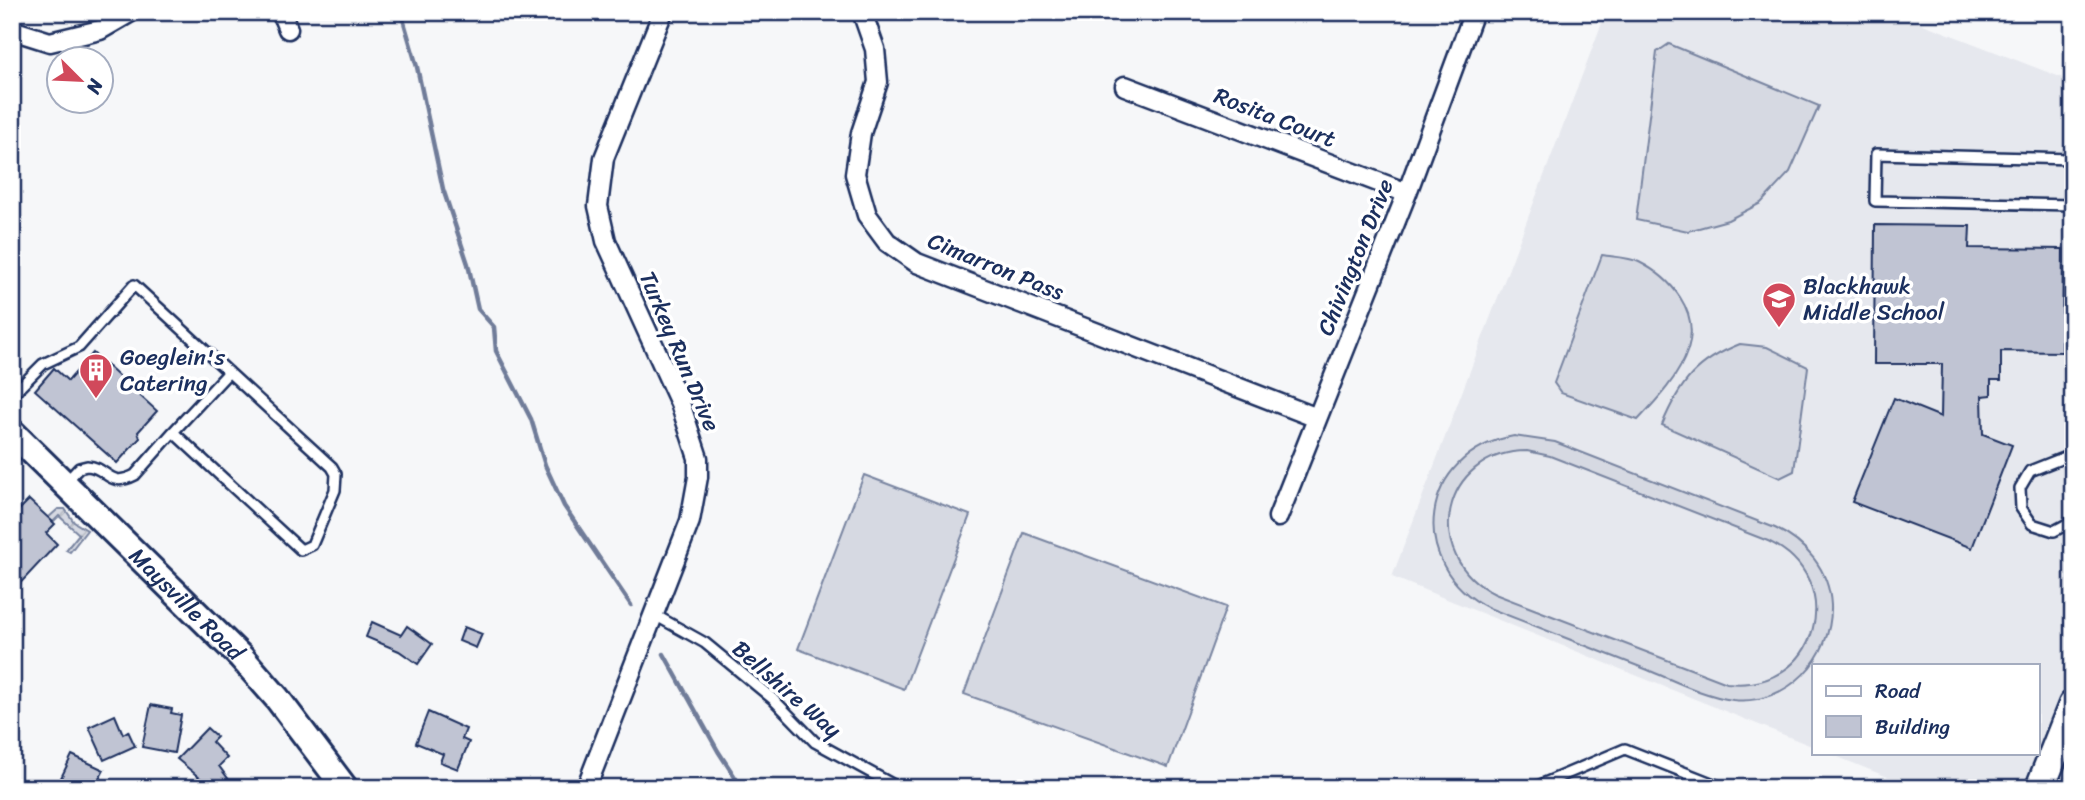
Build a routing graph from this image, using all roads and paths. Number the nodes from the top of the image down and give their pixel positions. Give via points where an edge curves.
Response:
1 (131, 12) edge
2 (663, 12) edge
3 (862, 12) edge
4 (1474, 12) edge
5 (12, 30) edge
6 (1125, 86) dead end
7 (2073, 159) edge
8 (1407, 194) junction
9 (2073, 205) edge
10 (229, 372) junction
11 (12, 396) edge
12 (1317, 418) junction
13 (12, 432) edge
14 (173, 432) junction
15 (2073, 454) edge
16 (65, 483) junction
17 (1278, 517) dead end
18 (2073, 522) edge
19 (653, 614) junction
20 (2073, 705) edge
21 (345, 788) edge
22 (586, 788) edge
23 (899, 788) edge
24 (1206, 788) edge
25 (1213, 788) edge
26 (1533, 788) edge
27 (1724, 788) edge
28 (2040, 788) edge

1 - 5 street via 100,30 50,42
2 - 19 street, Turkey Run Drive via 604,158 598,206 606,241 680,403 698,458 690,521
3 - 12 street, Cimarron Pass via 875,49 878,82 861,133 855,174 867,215 887,242 917,263
4 - 8 street, Chivington Drive
6 - 8 street, Rosita Court
7 - 9 lane via 1876,154 1875,201
8 - 12 street, Chivington Drive
10 - 11 lane via 134,285 79,347 49,360
10 - 14 lane
10 - 14 lane via 336,474 335,489 312,545 307,550 295,548
12 - 17 street, Chivington Drive
13 - 16 main road, Maysville Road
14 - 16 lane via 127,479 114,480 87,466
15 - 18 lane via 2030,471 2021,488 2021,508 2032,524 2054,531
16 - 21 main road, Maysville Road via 241,657
19 - 22 street, Turkey Run Drive
19 - 23 lane, Bellshire Way via 705,643 773,699 815,742
20 - 28 main road
24 - 25 lane
26 - 27 lane via 1625,749

